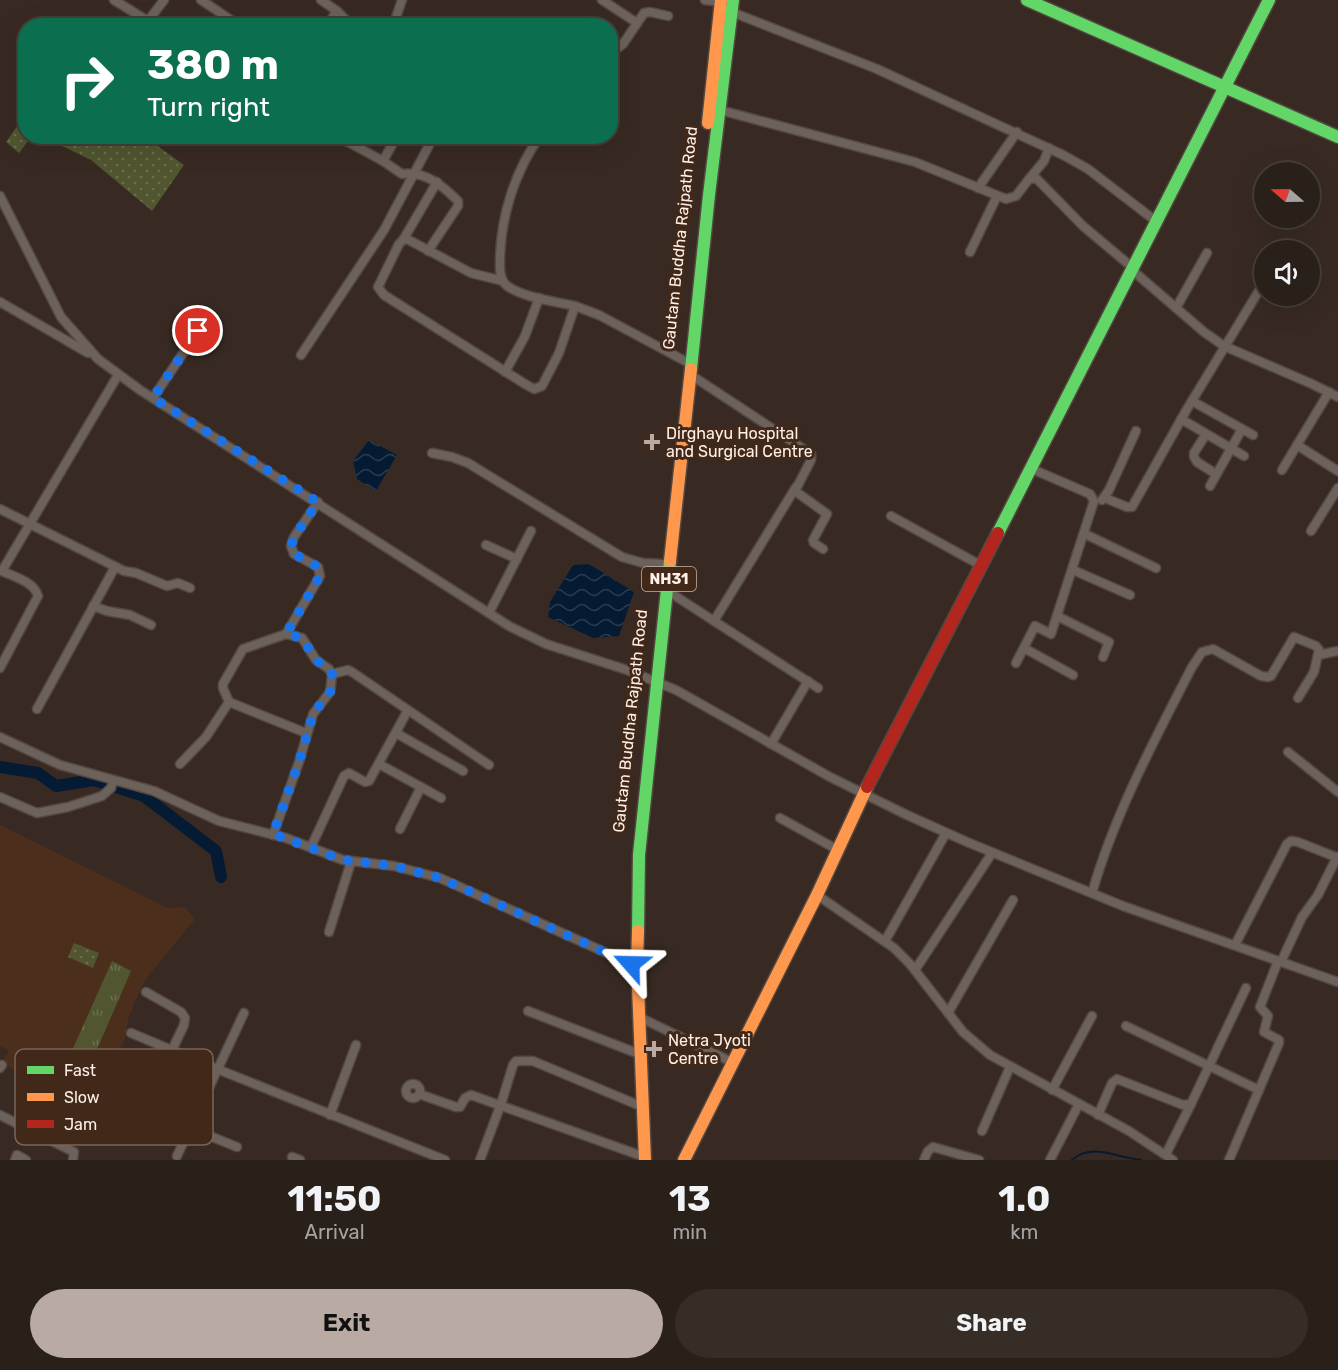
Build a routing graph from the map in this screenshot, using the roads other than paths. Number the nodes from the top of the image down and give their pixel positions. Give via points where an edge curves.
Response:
1 (114, 0) edge
2 (164, 0) edge
3 (201, 0) edge
4 (321, 0) edge
5 (402, 0) edge
6 (602, 0) edge
7 (705, 0) edge
8 (1027, 0) edge
9 (1050, 0) edge
10 (1269, 0) edge
11 (725, 4) edge
12 (338, 11) junction
13 (668, 16) dead end
14 (143, 18) edge
15 (150, 18) edge
16 (228, 18) edge
17 (333, 18) edge
18 (345, 18) edge
19 (396, 18) edge
20 (637, 23) junction
21 (618, 48) edge
22 (1228, 83) junction
23 (715, 109) junction
24 (1338, 130) edge
25 (1017, 132) junction
26 (1338, 137) edge
27 (352, 144) edge
28 (393, 144) edge
29 (430, 144) edge
30 (536, 144) edge
31 (1049, 148) junction
32 (383, 161) junction
33 (416, 172) junction
34 (1029, 179) junction
35 (437, 183) junction
36 (978, 188) junction
37 (0, 196) edge
38 (997, 196) junction
39 (1157, 222) junction
40 (403, 240) junction
41 (428, 251) junction
42 (970, 252) dead end
43 (1207, 253) dead end
44 (1133, 269) junction
45 (503, 281) junction
46 (539, 298) junction
47 (1254, 298) edge
48 (0, 302) edge
49 (575, 306) junction
50 (1176, 308) junction
51 (198, 331) dead end
52 (1224, 346) junction
53 (301, 355) dead end
54 (98, 359) junction
55 (685, 361) junction
56 (505, 372) junction
57 (118, 375) junction
58 (691, 375) junction
59 (1329, 392) junction
60 (1338, 397) edge
61 (153, 398) junction
62 (1192, 401) junction
63 (1181, 419) junction
64 (1242, 429) junction
65 (1136, 431) dead end
66 (1206, 434) junction
67 (1253, 435) dead end
68 (1297, 445) junction
69 (1230, 448) junction
70 (432, 453) dead end
71 (1244, 456) dead end
72 (1032, 469) junction
73 (1282, 470) dead end
74 (1338, 471) edge
75 (1216, 474) junction
76 (1210, 486) dead end
77 (796, 487) junction
78 (1338, 488) edge
79 (1094, 498) junction
80 (1105, 498) junction
81 (318, 502) junction
82 (0, 509) edge
83 (891, 516) dead end
84 (30, 524) junction
85 (531, 531) dead end
86 (1311, 531) dead end
87 (1085, 534) junction
88 (486, 545) dead end
89 (823, 549) dead end
90 (517, 559) junction
91 (663, 564) junction
92 (982, 566) junction
93 (115, 567) junction
94 (1156, 568) dead end
95 (1073, 570) junction
96 (1, 573) edge
97 (190, 588) dead end
98 (664, 589) junction
99 (1130, 595) dead end
100 (93, 606) junction
101 (489, 613) junction
102 (1057, 616) junction
103 (714, 621) junction
104 (151, 625) dead end
105 (286, 634) junction
106 (1024, 648) junction
107 (1338, 651) edge
108 (1318, 655) junction
109 (1103, 657) dead end
110 (1016, 663) dead end
111 (0, 668) edge
112 (332, 674) junction
113 (1074, 675) dead end
114 (653, 679) junction
115 (807, 681) junction
116 (818, 688) dead end
117 (1298, 698) dead end
118 (229, 702) junction
119 (37, 709) dead end
120 (408, 710) junction
121 (306, 733) junction
122 (396, 733) junction
123 (0, 737) edge
124 (771, 744) junction
125 (1288, 752) dead end
126 (180, 764) dead end
127 (379, 764) junction
128 (489, 765) dead end
129 (463, 771) dead end
130 (113, 784) junction
131 (421, 787) junction
132 (1338, 792) edge
133 (863, 795) junction
134 (0, 797) edge
135 (441, 798) dead end
136 (780, 818) dead end
137 (400, 829) dead end
138 (946, 833) junction
139 (273, 834) junction
140 (311, 847) junction
141 (838, 850) junction
142 (992, 853) junction
143 (1337, 857) edge
144 (351, 862) junction
145 (1092, 893) junction
146 (817, 895) junction
147 (1013, 900) dead end
148 (329, 932) dead end
149 (885, 941) junction
150 (1235, 945) junction
151 (1279, 961) junction
152 (631, 964) junction
153 (915, 970) junction
154 (1338, 982) edge
155 (1246, 988) dead end
156 (146, 992) dead end
157 (528, 1011) dead end
158 (244, 1013) dead end
159 (948, 1013) junction
160 (637, 1016) junction
161 (1092, 1016) dead end
162 (1126, 1026) dead end
163 (132, 1033) dead end
164 (356, 1045) dead end
165 (169, 1049) edge
166 (175, 1049) edge
167 (634, 1052) junction
168 (734, 1063) junction
169 (1209, 1066) junction
170 (1010, 1067) junction
171 (213, 1068) edge
172 (217, 1070) junction
173 (213, 1079) edge
174 (1259, 1089) junction
175 (1052, 1090) junction
176 (419, 1094) dead end
177 (501, 1104) junction
178 (1079, 1104) junction
179 (1191, 1104) junction
180 (638, 1106) junction
181 (0, 1115) edge
182 (330, 1115) junction
183 (1098, 1115) junction
184 (15, 1122) edge
185 (982, 1131) dead end
186 (213, 1137) edge
187 (60, 1145) edge
188 (182, 1145) edge
189 (237, 1147) dead end
190 (177, 1156) dead end
191 (1169, 1157) edge
192 (641, 1158) edge
193 (15, 1160) edge
194 (26, 1160) edge
195 (73, 1160) edge
196 (446, 1160) edge
197 (480, 1160) edge
198 (684, 1160) edge
199 (924, 1160) edge
200 (979, 1160) edge
201 (1050, 1160) edge
202 (1229, 1160) edge

1 - 14 street
2 - 15 street
3 - 16 street
4 - 12 street
5 - 19 street
6 - 20 street
7 - 11 street
8 - 22 main road
9 - 22 main road
10 - 22 main road
11 - 23 main road, Gautam Buddha Rajpath Road / NH31
11 - 25 street
12 - 17 street
12 - 18 street
13 - 20 street via 647,12
20 - 21 street
22 - 24 main road
22 - 26 main road
22 - 39 main road
23 - 36 street via 915,162
23 - 55 main road, Gautam Buddha Rajpath Road / NH31
23 - 58 main road, NH31
25 - 31 street
25 - 36 street
27 - 32 street
28 - 32 street
29 - 33 street
30 - 45 street via 521,170 504,220 500,270
31 - 34 street
31 - 39 street via 1088,169
32 - 33 street via 402,174
33 - 35 street
33 - 53 street via 384,230
34 - 38 street via 1012,199
34 - 44 street via 1043,183 1076,219
35 - 40 street
35 - 41 street via 459,204
36 - 38 street
37 - 54 street via 61,317
38 - 42 street
39 - 44 main road
40 - 41 street
40 - 56 street via 378,282 379,291
41 - 45 street via 471,273
43 - 50 street
44 - 50 street
44 - 72 main road
45 - 46 street
46 - 49 street
46 - 56 street via 522,343
47 - 52 street
48 - 54 street
49 - 55 street
49 - 56 street via 559,353 542,386 530,387
50 - 52 street
51 - 61 street
52 - 59 street
52 - 62 street
54 - 57 street
55 - 91 main road, Gautam Buddha Rajpath Road / NH31
57 - 61 street
57 - 84 street
58 - 77 street via 811,454
58 - 98 main road, NH31
59 - 60 street
59 - 68 street
61 - 81 street
62 - 63 street
62 - 64 street
63 - 66 street
63 - 80 street via 1132,507
64 - 67 street
64 - 69 street
65 - 80 street
66 - 69 street
66 - 75 street via 1194,457
68 - 73 street
68 - 74 street
69 - 71 street
69 - 75 street
70 - 91 street via 468,463 622,557
72 - 79 street
72 - 92 main road
75 - 76 street
77 - 89 street via 797,493 827,514 813,540
77 - 103 street
78 - 86 street
79 - 80 street
79 - 87 street
81 - 101 street
81 - 105 street via 291,546 294,554 318,567 320,576
82 - 84 street
83 - 92 street
84 - 93 street
84 - 96 street
85 - 90 street
87 - 94 street
87 - 95 street
88 - 90 street
90 - 101 street
91 - 98 main road, Gautam Buddha Rajpath Road / NH31
92 - 133 main road
93 - 97 street via 167,586 178,583
93 - 100 street
95 - 99 street
95 - 102 street
96 - 111 street via 29,584 38,596
98 - 103 street
98 - 114 main road, Gautam Buddha Rajpath Road / NH31
100 - 104 street
100 - 119 street
101 - 114 street via 546,644
102 - 106 street via 1051,634 1035,626
102 - 109 street via 1109,642
103 - 115 street
105 - 112 street via 302,638 316,660
105 - 118 street via 243,649 223,684
106 - 110 street
106 - 113 street
107 - 108 street
108 - 117 street via 1314,672
108 - 145 street via 1316,646 1294,637 1268,677 1213,649 1205,649 1198,656 1114,826
112 - 120 street via 348,670
112 - 121 street via 330,692 313,714
114 - 124 street
114 - 152 main road, Gautam Buddha Rajpath Road / NH31 via 632,873
114 - 160 main road, NH31 via 639,855
115 - 116 street
115 - 124 street
118 - 121 street
118 - 126 street via 206,736
120 - 122 street
120 - 128 street
121 - 139 street
122 - 127 street
122 - 129 street
123 - 130 street
124 - 133 street
125 - 132 street
127 - 131 street
127 - 140 street via 368,782 346,774
130 - 134 street via 102,796 37,813
130 - 139 street via 154,791 219,821
131 - 135 street
131 - 137 street
133 - 138 street
133 - 141 main road
136 - 141 street
138 - 142 street
138 - 149 street
139 - 140 street
140 - 144 street
141 - 146 main road
142 - 145 street
142 - 153 street
143 - 150 street via 1298,842 1287,844
143 - 151 street
144 - 148 street
144 - 152 street via 394,866 440,878
145 - 150 street
146 - 149 street
146 - 168 main road
147 - 159 street
149 - 153 street
150 - 151 street
151 - 154 street
151 - 174 street via 1260,1007 1268,1016 1264,1032 1279,1043
152 - 160 main road, Gautam Buddha Rajpath Road / NH31
153 - 159 street
155 - 169 street
156 - 166 street via 185,1018
157 - 167 street
158 - 172 street
159 - 170 street via 976,1045
160 - 167 main road, Gautam Buddha Rajpath Road / NH31
160 - 168 street
160 - 192 main road, NH31
161 - 175 street
162 - 169 street
163 - 165 street
164 - 182 street
167 - 180 main road, Gautam Buddha Rajpath Road / NH31
168 - 198 main road
169 - 174 street
169 - 179 street
170 - 175 street
170 - 185 street
171 - 172 street
172 - 173 street
172 - 182 street
174 - 202 street
175 - 178 street
176 - 177 street via 456,1107 471,1095
177 - 180 street via 513,1065 520,1060 533,1061
177 - 192 street
177 - 197 street
178 - 183 street
178 - 201 street
179 - 183 street via 1183,1105 1117,1079
179 - 191 street
180 - 192 main road, Gautam Buddha Rajpath Road / NH31
181 - 184 street
182 - 196 street
183 - 191 street
186 - 189 street
187 - 195 street via 74,1152
188 - 190 street
193 - 194 street via 17,1155
199 - 200 street via 933,1147

